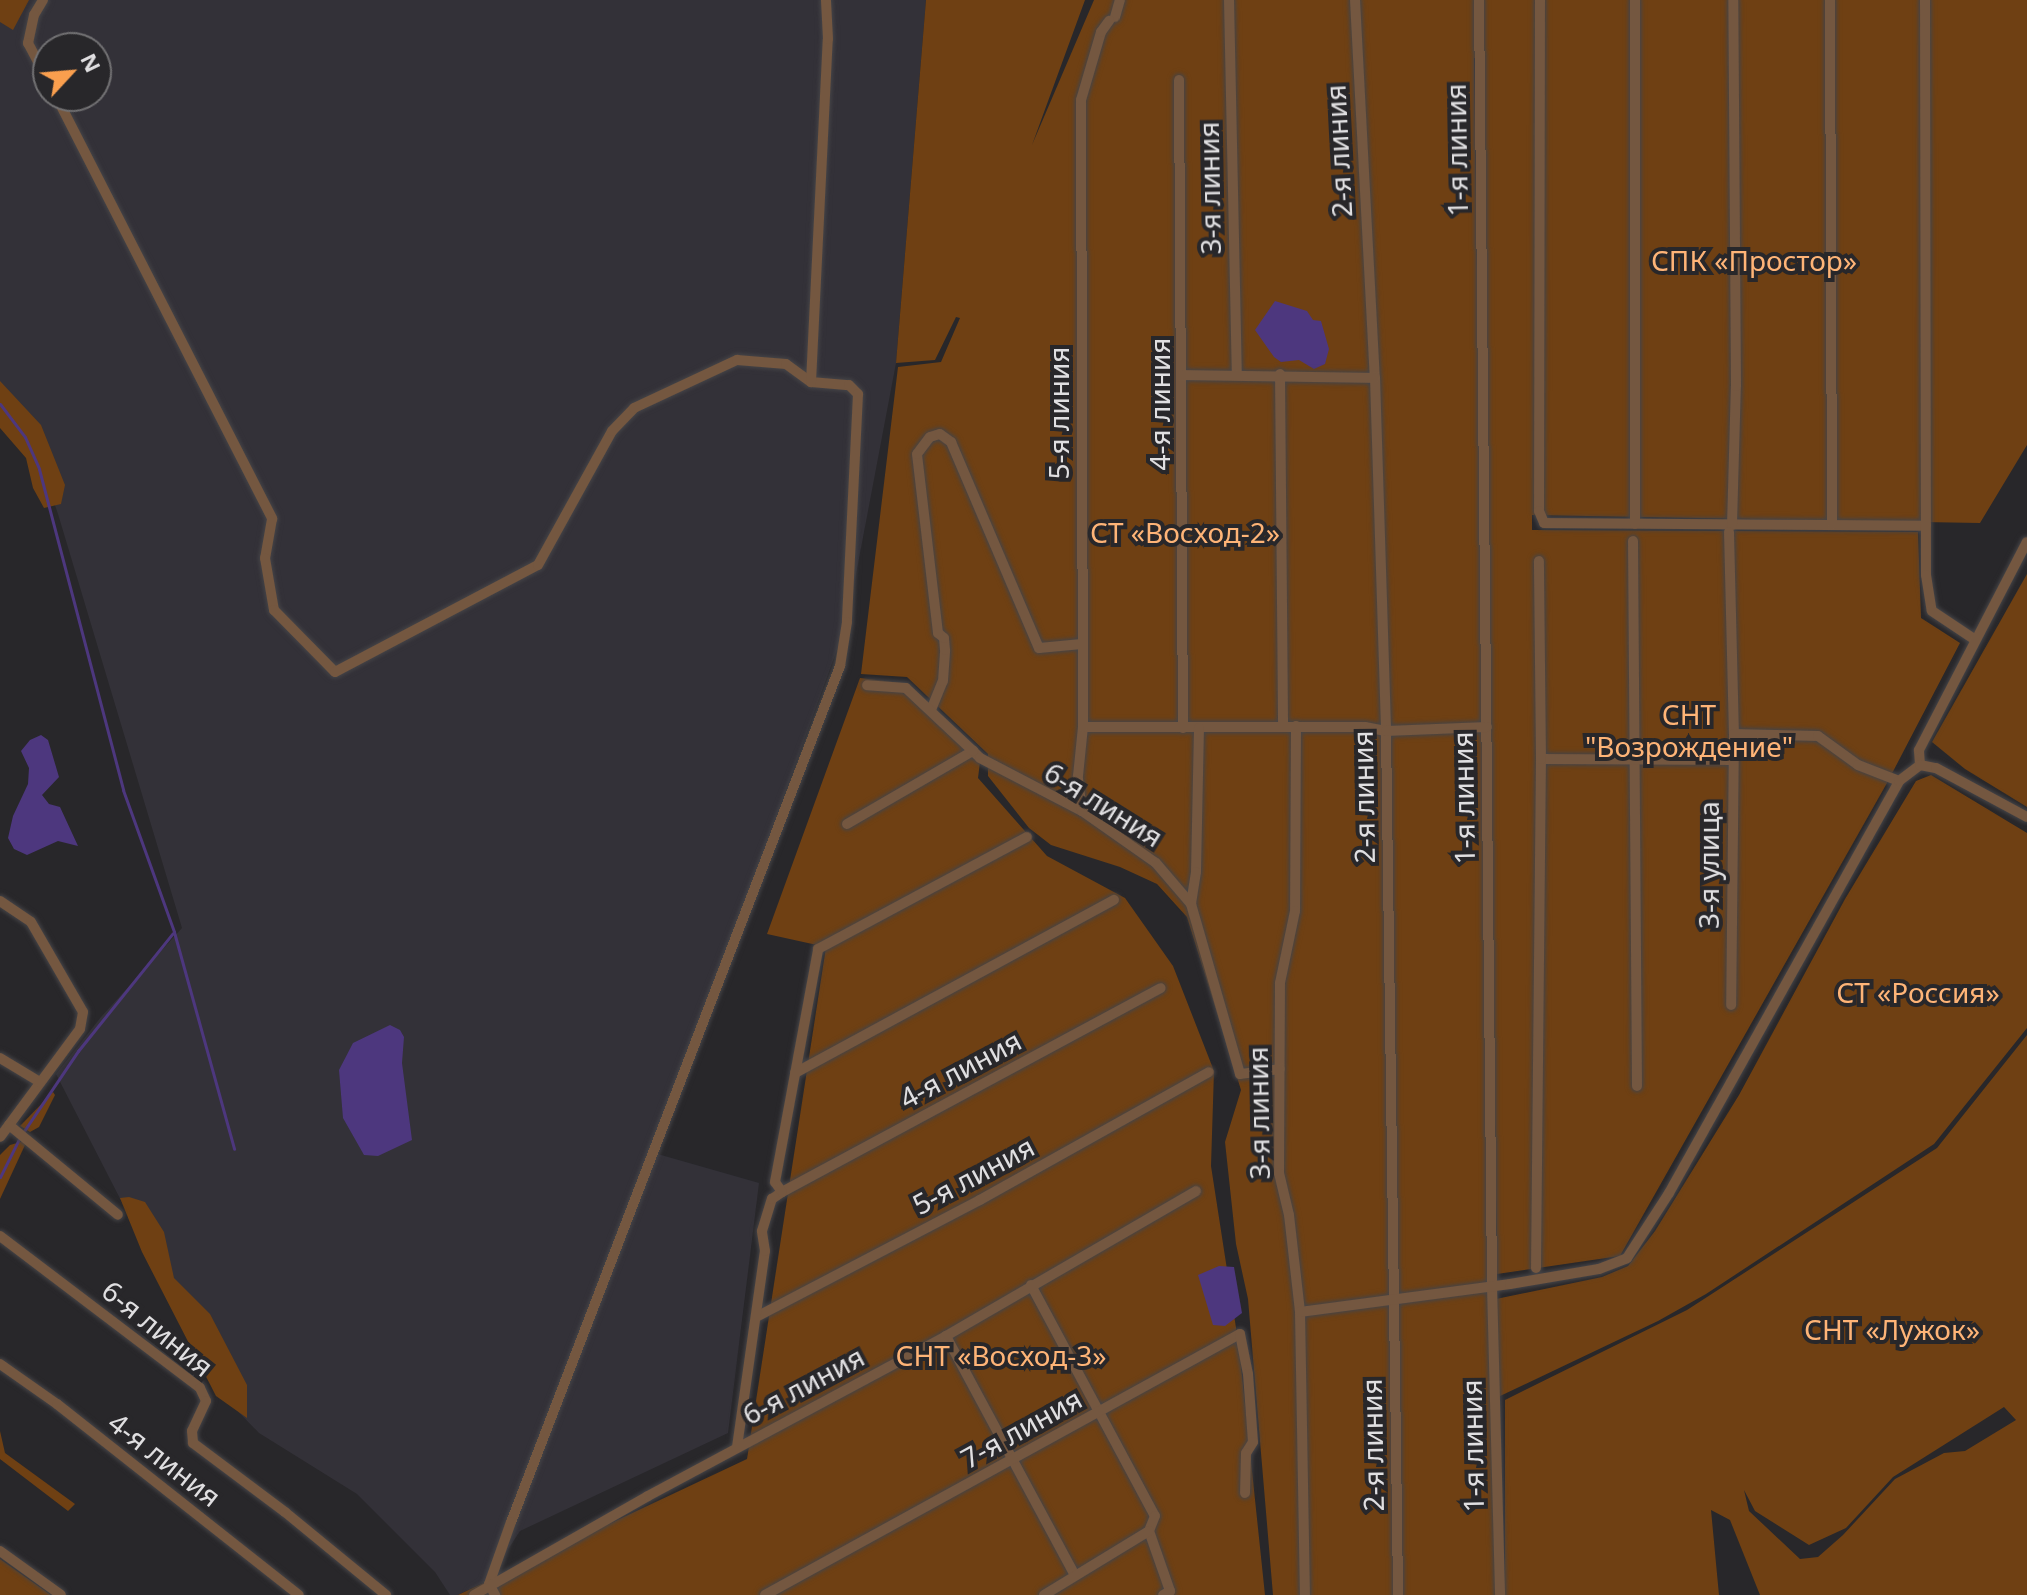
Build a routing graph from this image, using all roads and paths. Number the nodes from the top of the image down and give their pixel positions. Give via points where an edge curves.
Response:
1 (43, 0) edge
2 (826, 0) edge
3 (1120, 0) edge
4 (1229, 0) edge
5 (1355, 0) edge
6 (1479, 0) edge
7 (1540, 0) edge
8 (1635, 0) edge
9 (1733, 0) edge
10 (1830, 0) edge
11 (1925, 0) edge
12 (32, 51) edge
13 (1179, 80) dead end
14 (64, 112) edge
15 (1237, 374) junction
16 (1280, 374) junction
17 (1183, 375) junction
18 (1375, 378) junction
19 (811, 382) junction
20 (1635, 524) junction
21 (1832, 525) junction
22 (1926, 526) junction
23 (1731, 528) junction
24 (1633, 541) dead end
25 (2027, 542) edge
26 (1539, 561) dead end
27 (1974, 639) junction
28 (1082, 644) junction
29 (867, 685) dead end
30 (931, 710) junction
31 (1296, 726) junction
32 (1083, 727) junction
33 (1283, 727) junction
34 (1487, 727) junction
35 (1183, 728) junction
36 (1199, 728) junction
37 (1386, 731) junction
38 (1734, 734) junction
39 (976, 755) junction
40 (1541, 759) junction
41 (1635, 759) junction
42 (1733, 760) junction
43 (1920, 765) junction
44 (1899, 781) junction
45 (1082, 811) junction
46 (2027, 817) edge
47 (847, 824) dead end
48 (1027, 837) dead end
49 (1114, 900) dead end
50 (0, 901) edge
51 (1191, 904) junction
52 (1161, 988) dead end
53 (1731, 1005) dead end
54 (0, 1058) edge
55 (1280, 1069) junction
56 (1209, 1072) dead end
57 (795, 1073) junction
58 (40, 1082) junction
59 (1637, 1086) dead end
60 (9, 1125) junction
61 (0, 1137) edge
62 (1196, 1191) dead end
63 (782, 1192) junction
64 (118, 1215) dead end
65 (0, 1236) edge
66 (1536, 1268) dead end
67 (1031, 1285) junction
68 (1492, 1286) junction
69 (1393, 1300) junction
70 (1300, 1312) junction
71 (758, 1316) junction
72 (946, 1336) junction
73 (0, 1364) edge
74 (1100, 1412) junction
75 (737, 1447) junction
76 (1013, 1460) junction
77 (1245, 1493) dead end
78 (1149, 1531) junction
79 (0, 1551) edge
80 (1075, 1576) junction
81 (489, 1584) junction
82 (1166, 1593) edge
83 (385, 1594) edge
84 (61, 1595) edge
85 (299, 1595) edge
86 (474, 1595) edge
87 (495, 1595) edge
88 (765, 1595) edge
89 (1044, 1595) edge
90 (1305, 1595) edge
91 (1398, 1595) edge
92 (1500, 1595) edge

1 - 12 street via 34,15 28,43
2 - 19 street
3 - 28 street, 5-я линия via 1096,46 1081,100
4 - 15 street, 3-я линия
5 - 18 street, 2-я линия
6 - 34 street, 1-я линия
7 - 20 street via 1539,511 1544,523
8 - 20 street
9 - 23 street, 3-я улица via 1736,386
10 - 21 street
11 - 22 street
13 - 17 street, 4-я линия
14 - 19 street via 272,519 265,558 274,610 335,672 538,565 612,431 634,408 737,360 786,364
15 - 16 street
15 - 17 street
16 - 18 street
16 - 33 street
17 - 35 street, 4-я линия
18 - 37 street, 2-я линия
19 - 81 street via 849,385 858,394 847,622 840,666
20 - 23 street
21 - 22 street
21 - 23 street
22 - 27 street via 1932,611
23 - 38 street, 3-я улица
24 - 41 street
25 - 27 street
26 - 40 street
27 - 43 street via 1919,750
28 - 30 street via 1039,648 951,442 940,434 930,437 917,454 938,633 945,650 943,681
28 - 32 street, 5-я линия
29 - 30 street via 906,688
30 - 39 street
31 - 33 street
31 - 37 street
31 - 55 street, 3-я линия via 1295,911 1280,983
32 - 35 street
32 - 45 street, 5-я линия via 1078,776
33 - 36 street
34 - 37 street
34 - 68 street, 1-я линия
35 - 36 street
36 - 51 street
37 - 69 street, 2-я линия
38 - 42 street, 3-я улица
38 - 44 street via 1818,736 1858,765
39 - 45 street, 6-я линия
39 - 47 street
40 - 41 street
40 - 66 street
41 - 42 street
41 - 59 street
42 - 53 street, 3-я улица
43 - 44 street
43 - 46 street via 1958,777
44 - 68 street via 1627,1258 1599,1269
45 - 51 street, 6-я линия via 1156,863
48 - 57 street via 818,949
49 - 57 street
50 - 58 street via 31,922 83,1012 80,1029
51 - 55 street via 1240,1074
52 - 63 street, 4-я линия
54 - 58 street
55 - 70 street, 3-я линия via 1279,1173
56 - 71 street, 5-я линия
57 - 63 street via 775,1182
58 - 60 street
60 - 61 street
60 - 64 street
62 - 67 street, 6-я линия
63 - 71 street via 772,1199 762,1231
65 - 83 street, 6-я линия via 200,1388 206,1401 192,1431 193,1443
67 - 72 street, 6-я линия
67 - 74 street
68 - 69 street
68 - 92 street, 1-я линия
69 - 70 street
69 - 91 street, 2-я линия
70 - 90 street, 3-я линия
71 - 75 street
72 - 75 street, 6-я линия
72 - 76 street
73 - 85 street, 4-я линия
74 - 76 street, 7-я линия
74 - 77 street, 7-я линия via 1240,1334 1253,1442 1246,1453
74 - 78 street via 1155,1516
75 - 81 street, 6-я линия
76 - 80 street
76 - 88 street, 7-я линия
78 - 80 street
78 - 82 street
79 - 84 street
80 - 89 street
81 - 86 street, 6-я линия
81 - 87 street

